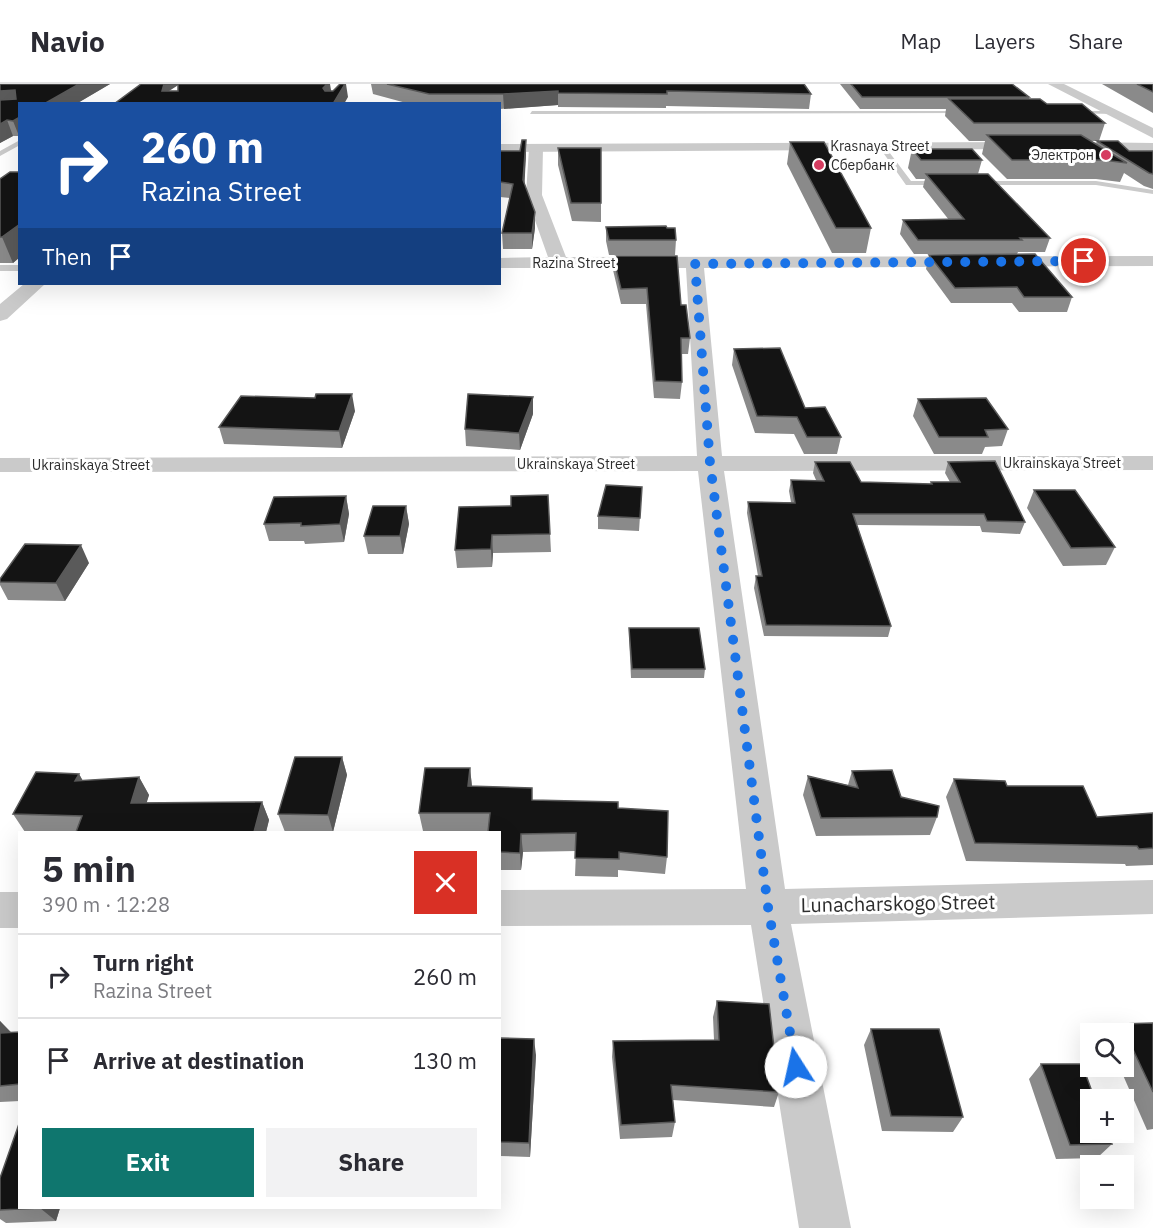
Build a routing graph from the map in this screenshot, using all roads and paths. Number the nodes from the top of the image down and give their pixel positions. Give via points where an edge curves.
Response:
1 (1054, 84) edge
2 (532, 113) edge
3 (981, 113) edge
4 (1064, 113) edge
5 (1111, 113) junction
6 (1153, 134) edge
7 (18, 143) edge
8 (880, 146) junction
9 (1040, 146) edge
10 (1068, 146) joint
11 (1153, 147) edge
12 (501, 148) edge
13 (536, 148) junction
14 (0, 154) edge
15 (1092, 158) edge
16 (1118, 175) edge
17 (956, 183) edge
18 (968, 183) edge
19 (1149, 192) edge
20 (1153, 261) edge
21 (501, 263) edge
22 (560, 263) junction
23 (695, 264) junction
24 (0, 268) edge
25 (18, 268) edge
26 (34, 285) edge
27 (0, 315) edge
28 (710, 463) junction
29 (1153, 463) edge
30 (0, 465) edge
31 (1153, 897) edge
32 (768, 907) junction
33 (501, 908) edge
34 (0, 910) edge
35 (18, 910) edge
36 (825, 1228) edge

1 - 5 street
2 - 3 lane
4 - 5 lane
5 - 6 street
7 - 14 lane
8 - 9 street, Krasnaya Street
8 - 13 street, Krasnaya Street
8 - 17 lane via 909,183
10 - 11 street
10 - 15 lane
12 - 13 street, Krasnaya Street
13 - 22 street via 534,195
16 - 19 lane
18 - 19 lane via 1096,183
20 - 23 street, Razina Street
21 - 22 street, Razina Street
22 - 23 street, Razina Street
23 - 28 street
24 - 25 lane
26 - 27 street
28 - 29 street, Ukrainskaya Street
28 - 30 street, Ukrainskaya Street
28 - 32 street
31 - 32 street, Lunacharskogo Street
32 - 33 street, Lunacharskogo Street
32 - 36 street
34 - 35 street

